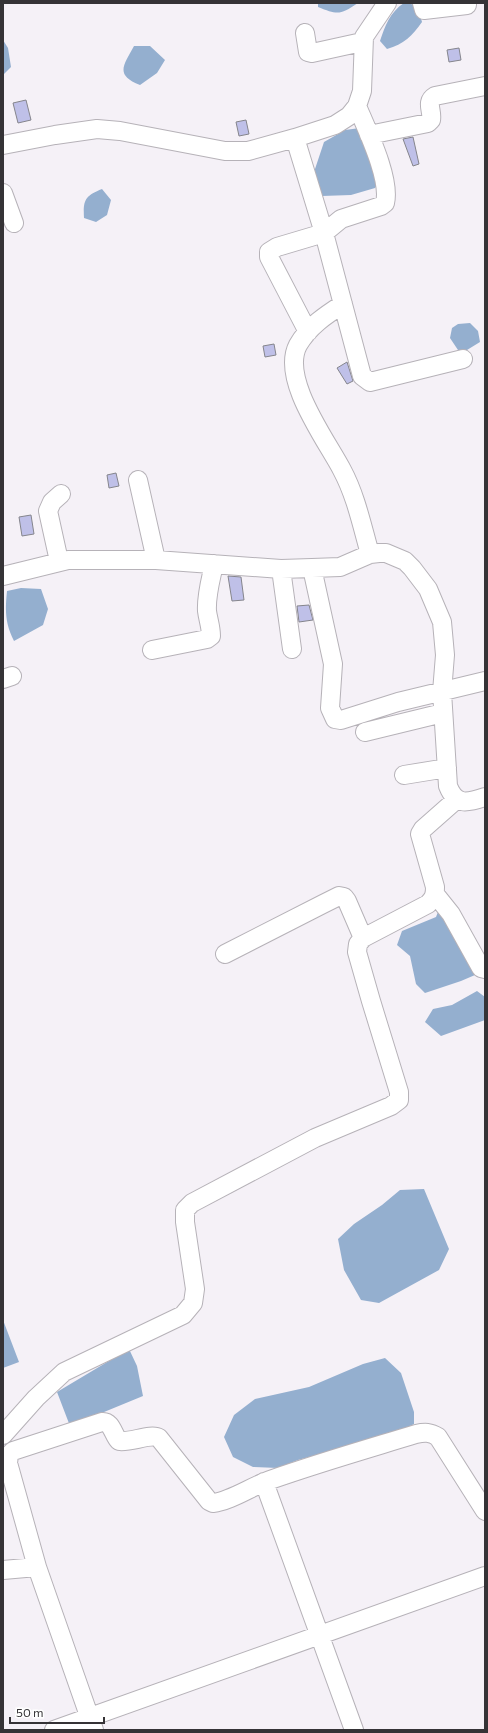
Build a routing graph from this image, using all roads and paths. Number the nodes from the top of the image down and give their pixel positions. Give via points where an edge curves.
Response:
1 (387, 3) edge
2 (422, 3) edge
3 (467, 5) dead end
4 (305, 33) dead end
5 (362, 42) junction
6 (485, 86) edge
7 (357, 106) junction
8 (369, 135) junction
9 (295, 138) junction
10 (3, 145) edge
11 (3, 193) edge
12 (14, 223) dead end
13 (324, 233) junction
14 (343, 304) junction
15 (308, 332) junction
16 (463, 359) dead end
17 (138, 480) dead end
18 (61, 494) dead end
19 (370, 554) junction
20 (156, 560) junction
21 (59, 561) junction
22 (214, 564) junction
23 (312, 568) junction
24 (281, 569) junction
25 (3, 576) edge
26 (292, 649) dead end
27 (152, 650) dead end
28 (485, 681) edge
29 (442, 692) junction
30 (444, 713) junction
31 (365, 732) dead end
32 (447, 768) junction
33 (404, 775) dead end
34 (485, 797) edge
35 (457, 799) junction
36 (435, 894) junction
37 (363, 938) junction
38 (225, 954) dead end
39 (485, 969) edge
40 (3, 1435) edge
41 (264, 1482) junction
42 (485, 1512) edge
43 (37, 1567) junction
44 (3, 1570) edge
45 (485, 1576) edge
46 (320, 1634) junction
47 (92, 1724) edge
48 (54, 1730) edge
49 (354, 1730) edge

1 - 5 street
2 - 3 street via 424,10
4 - 5 street via 308,52 312,53
5 - 7 street via 362,91
6 - 8 street via 435,96 430,103 432,116 428,122
7 - 8 street
7 - 9 street via 342,121
8 - 13 street via 386,187 385,203 340,219
9 - 10 street via 248,151 225,151 97,129
9 - 13 street
11 - 12 street
13 - 14 street
13 - 15 street via 277,247 269,252 269,257
14 - 15 street via 324,316
14 - 16 street via 362,376 370,382
15 - 19 street via 298,346 294,359 295,374 310,416 343,471
17 - 20 street
18 - 21 street via 52,502 48,511
19 - 23 street via 340,567
19 - 29 street via 386,553 405,562 428,589 439,613 444,637
20 - 21 street
20 - 22 street
21 - 25 street
22 - 24 street
22 - 27 street via 207,611 211,636
23 - 24 street
23 - 29 street via 333,664 330,708 336,719 341,720 398,702
24 - 26 street
28 - 29 street
29 - 30 street
30 - 31 street
30 - 32 street
32 - 33 street
32 - 35 street via 448,786
34 - 35 street via 464,802
35 - 36 street via 420,834
36 - 37 street via 428,904
36 - 39 street via 451,914 481,968
37 - 38 street via 347,901 339,896
37 - 40 street via 358,944 357,952 400,1092 399,1100 315,1138 192,1203 185,1210 185,1222 195,1289 193,1303 183,1315 64,1372 36,1398
41 - 42 street via 425,1432 438,1437
41 - 43 street via 213,1503 159,1438 155,1436 119,1441 105,1422 14,1451 9,1454 8,1463
41 - 46 street
43 - 44 street
43 - 47 street
45 - 46 street
46 - 47 street
46 - 49 street
47 - 48 street

